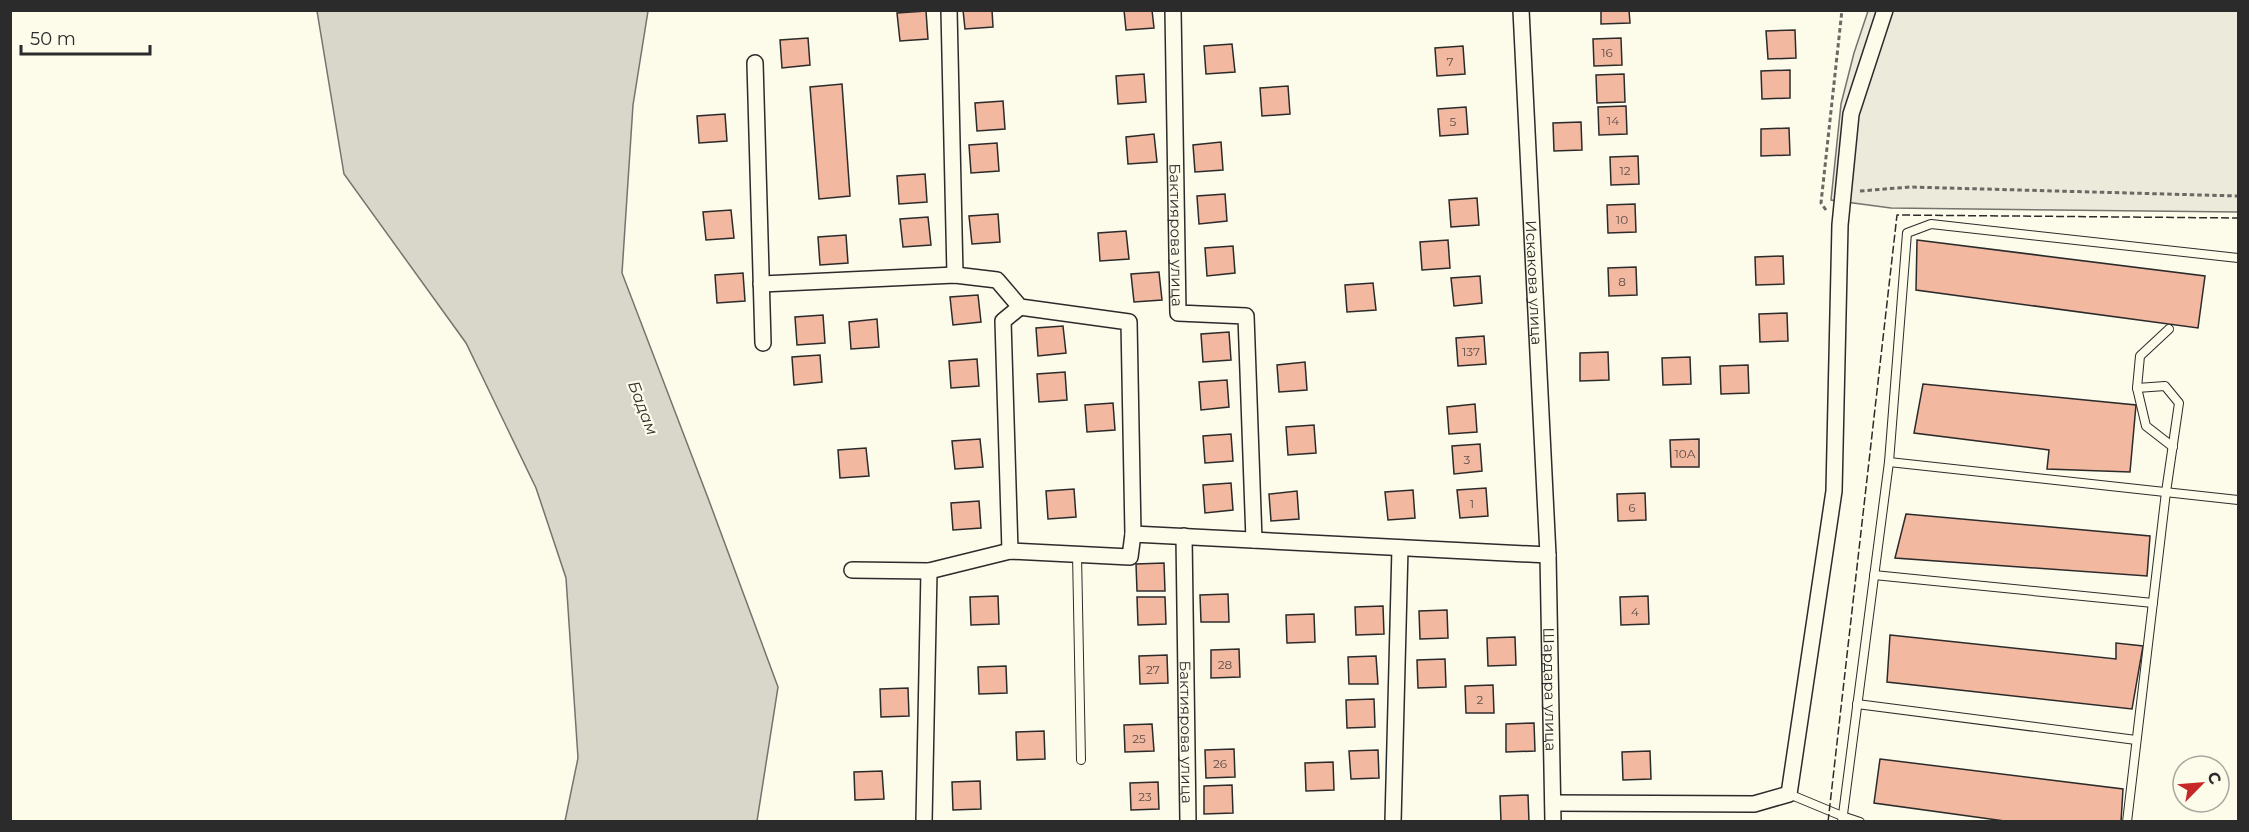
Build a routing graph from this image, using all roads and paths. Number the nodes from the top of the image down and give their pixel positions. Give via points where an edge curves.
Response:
1 (949, 10) edge
2 (1173, 10) edge
3 (1521, 10) edge
4 (1842, 10) edge
5 (1885, 10) edge
6 (755, 63) dead end
7 (1843, 192) junction
8 (2238, 196) edge
9 (1840, 225) junction
10 (2238, 258) edge
11 (955, 275) junction
12 (762, 284) junction
13 (1020, 307) junction
14 (2169, 329) dead end
15 (763, 343) dead end
16 (2137, 388) junction
17 (2173, 447) junction
18 (1889, 462) junction
19 (2166, 492) junction
20 (2238, 500) edge
21 (1133, 534) junction
22 (1184, 536) junction
23 (1254, 540) junction
24 (1400, 548) junction
25 (1010, 552) junction
26 (1077, 554) junction
27 (1548, 555) junction
28 (852, 570) dead end
29 (929, 571) junction
30 (1874, 575) junction
31 (2153, 603) junction
32 (1857, 704) junction
33 (2136, 740) junction
34 (1081, 760) dead end
35 (1789, 794) junction
36 (1553, 803) junction
37 (1842, 819) edge
38 (924, 822) edge
39 (1188, 822) edge
40 (1393, 822) edge
41 (1553, 822) edge
42 (1860, 822) edge
43 (2127, 822) edge

1 - 11 street
2 - 23 street, Бактиярова улица via 1179,312 1246,316
3 - 27 street, Искакова улица
4 - 9 path via 1821,203
5 - 7 street via 1851,114
6 - 12 street
7 - 8 path via 1910,187
7 - 9 street
9 - 35 street via 1834,491
10 - 18 lane via 1931,224 1907,233
11 - 12 street
11 - 13 street via 997,280
12 - 15 street
13 - 21 street via 1129,322
13 - 25 street via 1003,321
14 - 16 lane via 2140,356
16 - 17 lane via 2146,426
16 - 17 lane via 2164,386 2179,404
17 - 19 lane
18 - 19 lane
18 - 30 lane
19 - 20 lane
19 - 31 lane
21 - 22 street
21 - 26 street via 1130,557
22 - 23 street
22 - 39 street, Бактиярова улица
23 - 24 street
24 - 27 street
24 - 40 street
25 - 26 street
25 - 29 street
26 - 34 lane
27 - 36 street, Шардара улица
28 - 29 street
29 - 38 street
30 - 31 lane
30 - 32 lane
31 - 33 lane
32 - 33 lane
32 - 37 lane
33 - 43 lane
35 - 36 street via 1754,804
35 - 37 lane
36 - 41 street, Шардара улица
37 - 42 lane

